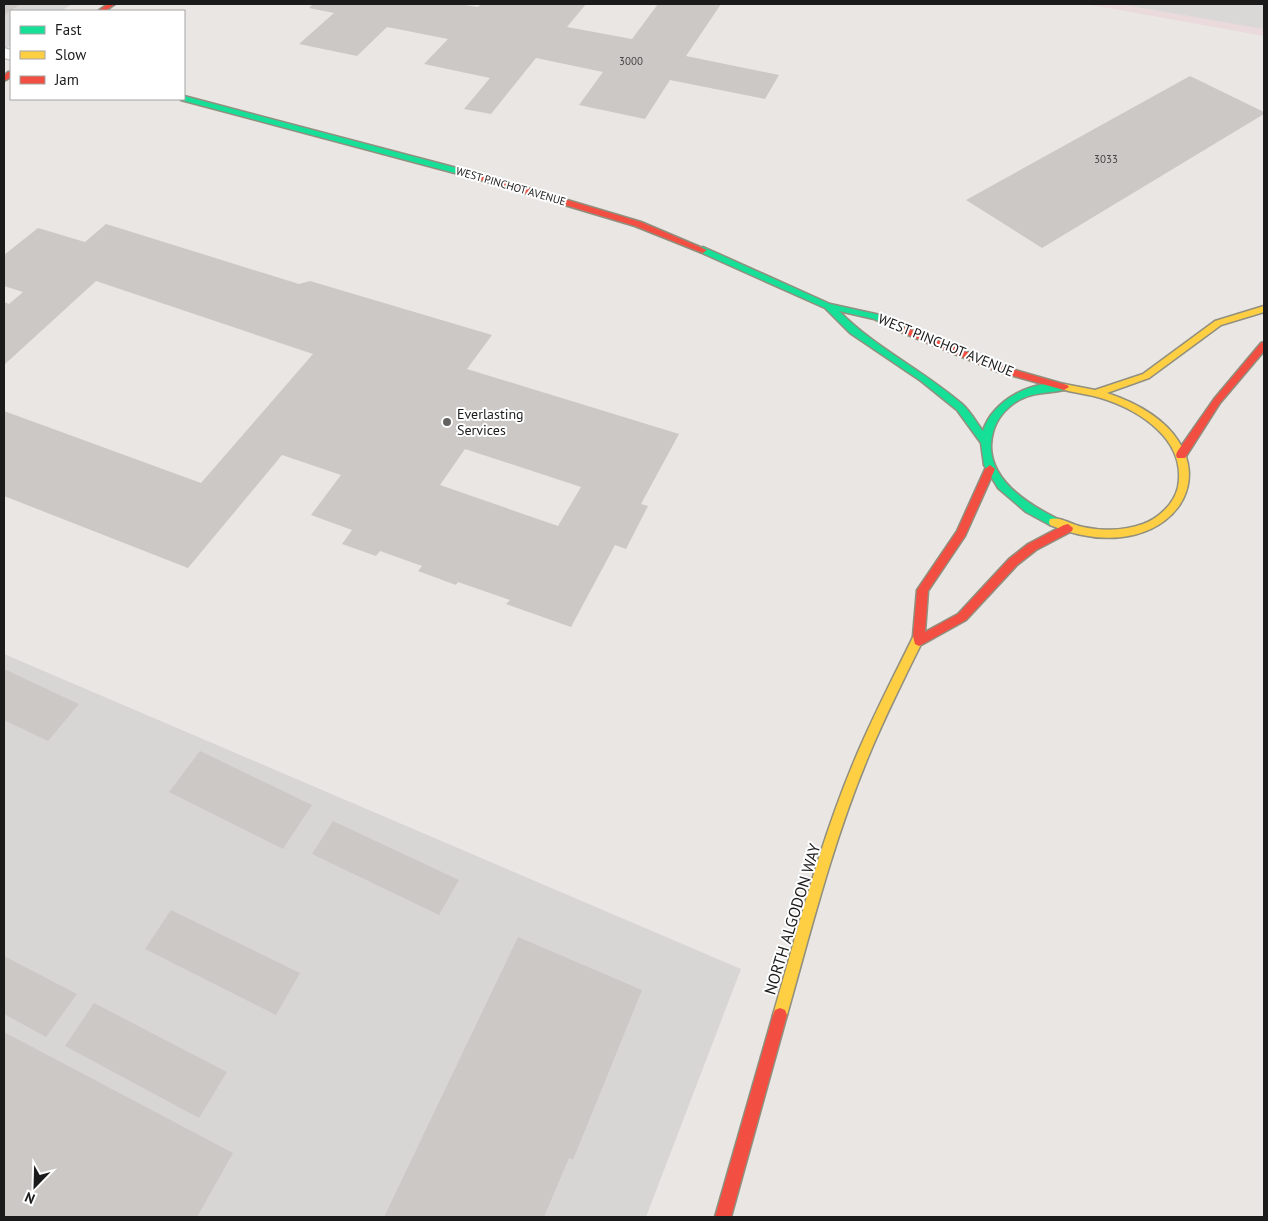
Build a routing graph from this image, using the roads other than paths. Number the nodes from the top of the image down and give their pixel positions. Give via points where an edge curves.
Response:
1 (185, 98) edge
2 (828, 306) junction
3 (1264, 309) edge
4 (1264, 345) edge
5 (1064, 387) junction
6 (1099, 392) junction
7 (984, 440) junction
8 (1181, 455) junction
9 (990, 469) junction
10 (1068, 528) junction
11 (919, 641) junction
12 (723, 1217) edge

1 - 2 street, WEST PINCHOT AVENUE via 526,189 638,224 727,259
2 - 5 street, WEST PINCHOT AVENUE via 877,317 1002,370
2 - 7 street, WEST PINCHOT AVENUE via 853,331 924,379 960,408
3 - 6 street via 1218,323 1146,376
4 - 8 street via 1217,401
5 - 6 street
5 - 7 street via 1034,390 1008,400 990,418
6 - 8 street via 1126,402 1149,417 1168,435
7 - 9 street
8 - 10 street via 1186,476 1183,496 1172,513 1152,526 1127,533 1098,534
9 - 10 street via 1008,493 1035,514
9 - 11 street, NORTH ALGODON WAY via 962,533 923,590
10 - 11 street via 1012,562 962,617
11 - 12 street, NORTH ALGODON WAY via 861,759 843,806 813,899

